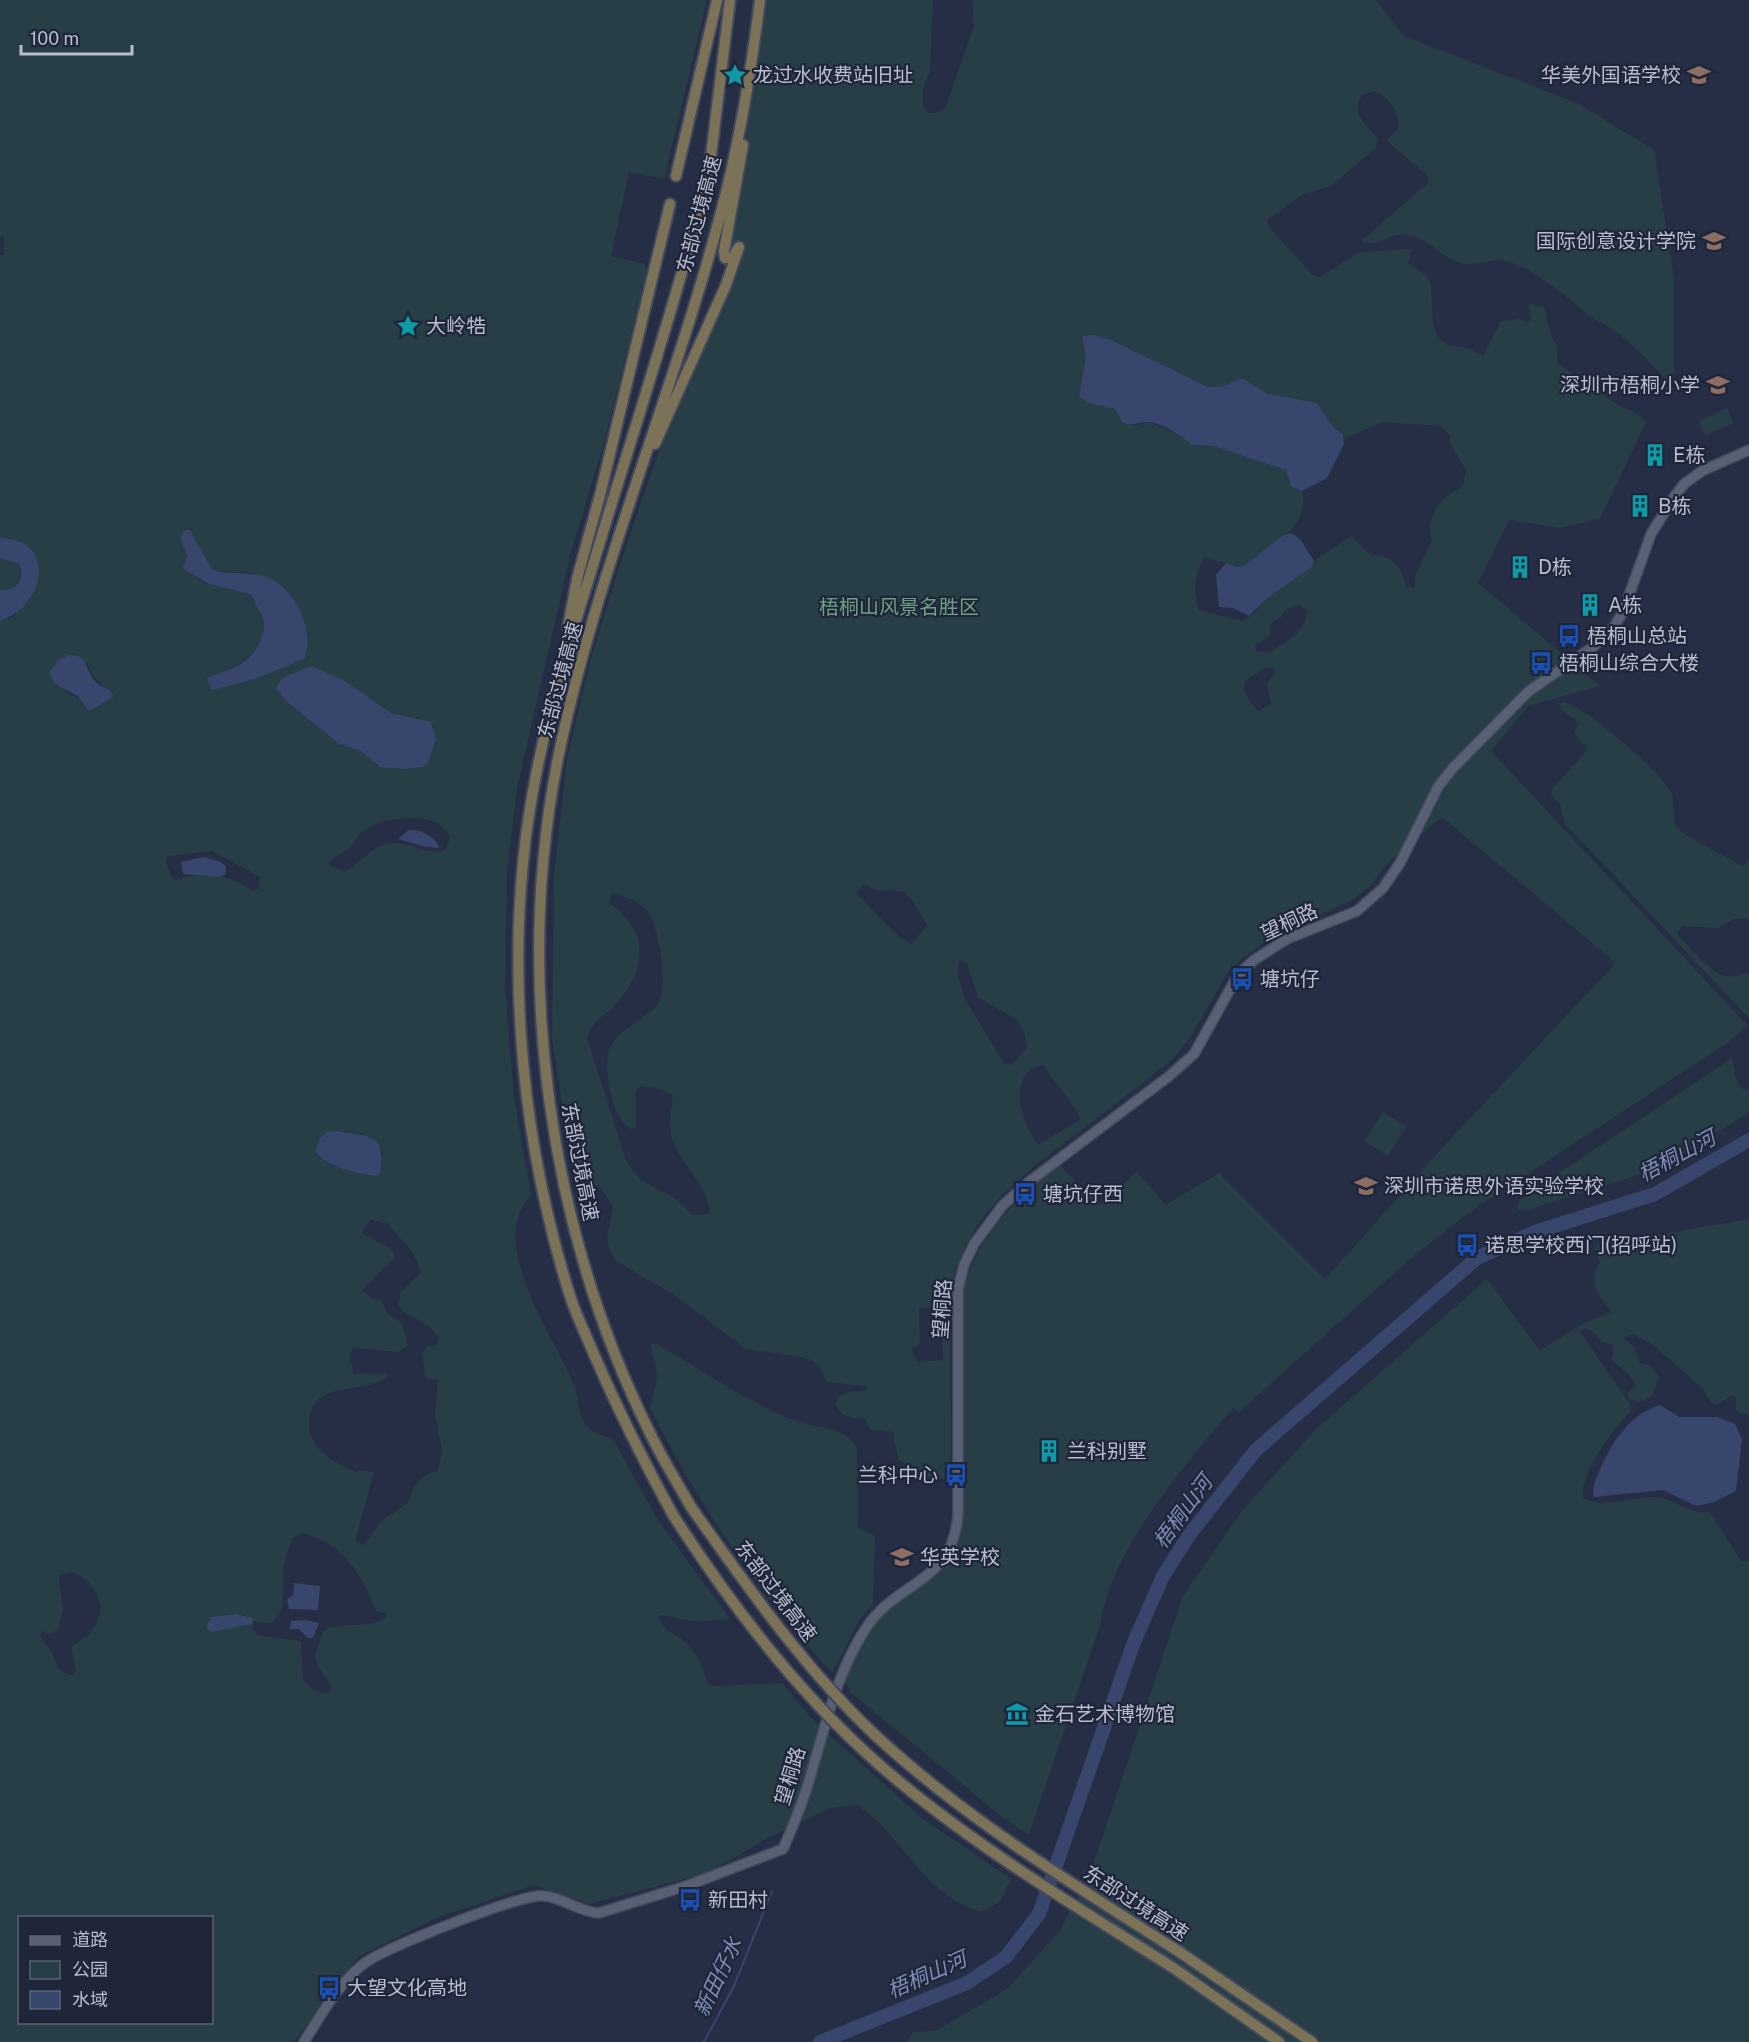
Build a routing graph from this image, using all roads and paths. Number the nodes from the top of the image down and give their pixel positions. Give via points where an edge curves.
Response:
1 (717, 0) edge
2 (730, 0) edge
3 (760, 0) edge
4 (754, 48) junction
5 (676, 176) dead end
6 (670, 204) dead end
7 (1749, 450) edge
8 (632, 496) junction
9 (562, 666) junction
10 (304, 2042) edge
11 (1279, 2042) edge
12 (1312, 2042) edge

1 - 5 highway
2 - 9 highway, 东部过境高速 via 711,156 695,226
3 - 4 highway, 东部过境高速
4 - 8 highway, 东部过境高速 via 721,215
4 - 8 highway via 725,258 730,259 739,247
6 - 9 highway via 577,579
7 - 10 main road, 望桐路 via 1702,471 1679,491 1651,534 1614,627 1593,647 1530,691 1452,769 1438,786 1400,863 1383,888 1357,911 1287,939 1254,960 1238,975 1194,1054 1030,1181 1003,1205 980,1236 964,1265 958,1289 958,1515 952,1546 939,1565 878,1613 859,1640 830,1704 813,1767 783,1849 686,1886 599,1913 540,1896 514,1901 401,1946 375,1957 353,1973
8 - 12 highway, 东部过境高速, bridge via 580,669 558,758 544,863 541,1032 568,1206 612,1347 649,1432 691,1506 764,1610 874,1734 1043,1865
9 - 11 highway, 东部过境高速, bridge via 537,769 525,843 520,897 519,1029 529,1113 548,1213 570,1298 625,1424 673,1515 755,1633 851,1737 901,1784 1012,1867 1172,1967

